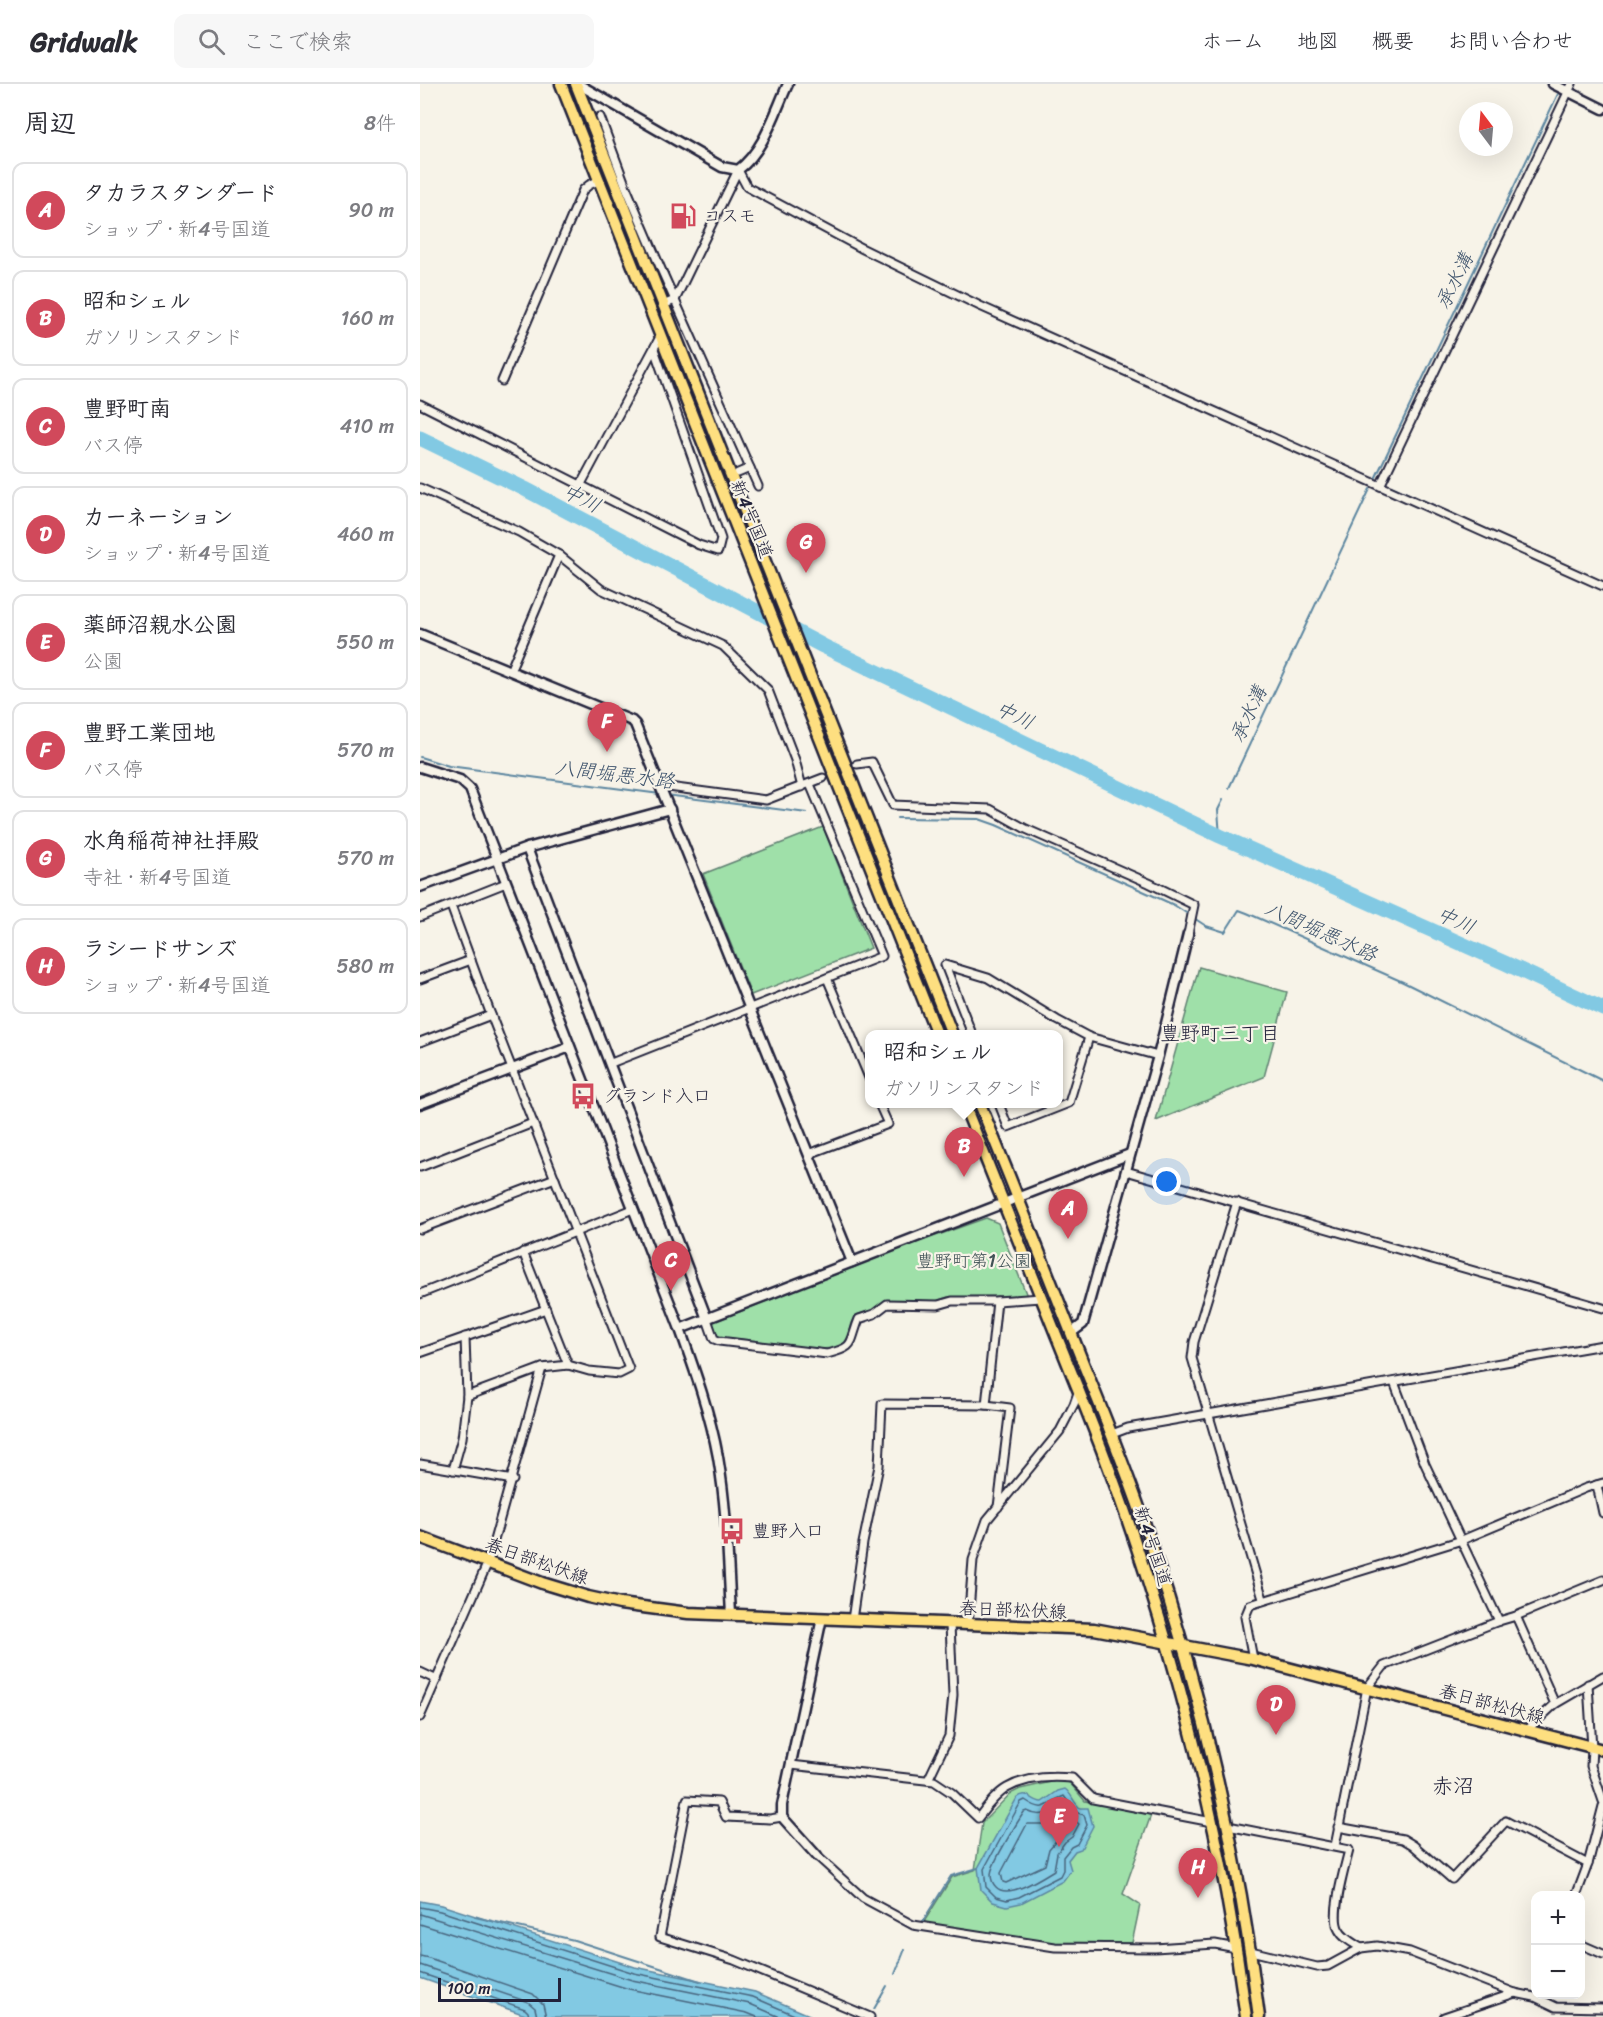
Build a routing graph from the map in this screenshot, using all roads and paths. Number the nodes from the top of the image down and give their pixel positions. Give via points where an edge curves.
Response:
1 (561, 84) edge
2 (577, 84) edge
3 (788, 84) edge
4 (1553, 84) edge
5 (1570, 88) edge
6 (1603, 109) edge
7 (600, 117) dead end
8 (738, 170) junction
9 (600, 180) junction
10 (675, 300) junction
11 (663, 305) junction
12 (661, 335) junction
13 (654, 349) junction
14 (502, 381) dead end
15 (420, 404) edge
16 (750, 468) junction
17 (738, 473) tunnel mouth
18 (580, 486) junction
19 (758, 486) dead end
20 (1380, 486) junction
21 (420, 488) edge
22 (559, 555) junction
23 (1603, 586) edge
24 (420, 634) edge
25 (510, 671) junction
26 (857, 764) dead end
27 (420, 767) edge
28 (823, 778) tunnel mouth
29 (810, 784) junction
30 (802, 787) junction
31 (662, 788) junction
32 (669, 805) junction
33 (527, 848) junction
34 (497, 858) junction
35 (506, 883) junction
36 (420, 887) edge
37 (451, 906) junction
38 (420, 918) edge
39 (1188, 934) joint
40 (471, 960) junction
41 (827, 978) junction
42 (420, 979) edge
43 (751, 1008) junction
44 (491, 1015) junction
45 (935, 1030) edge
46 (950, 1030) edge
47 (970, 1030) edge
48 (1089, 1037) junction
49 (420, 1042) edge
50 (570, 1047) junction
51 (1158, 1056) junction
52 (611, 1063) junction
53 (513, 1068) junction
54 (865, 1068) edge
55 (420, 1104) edge
56 (1063, 1104) edge
57 (881, 1108) edge
58 (966, 1108) edge
59 (982, 1108) edge
60 (1001, 1108) edge
61 (1054, 1108) edge
62 (533, 1123) junction
63 (809, 1154) junction
64 (1130, 1154) junction
65 (420, 1167) edge
66 (1126, 1171) junction
67 (555, 1178) junction
68 (1018, 1198) junction
69 (1237, 1202) junction
70 (1004, 1203) junction
71 (633, 1209) junction
72 (420, 1229) edge
73 (575, 1231) junction
74 (523, 1252) junction
75 (852, 1263) junction
76 (420, 1294) edge
77 (1041, 1298) junction
78 (997, 1301) junction
79 (1603, 1308) edge
80 (546, 1309) junction
81 (707, 1319) junction
82 (680, 1329) junction
83 (1071, 1333) junction
84 (465, 1337) junction
85 (1603, 1345) edge
86 (420, 1353) edge
87 (568, 1365) junction
88 (542, 1368) junction
89 (1394, 1382) junction
90 (1079, 1390) junction
91 (466, 1396) junction
92 (986, 1405) junction
93 (1208, 1415) junction
94 (1112, 1434) junction
95 (420, 1464) edge
96 (453, 1470) junction
97 (513, 1480) junction
98 (1600, 1484) edge
99 (998, 1507) junction
100 (1603, 1512) edge
101 (420, 1536) edge
102 (1462, 1540) junction
103 (488, 1562) junction
104 (1603, 1580) edge
105 (1263, 1599) junction
106 (731, 1614) junction
107 (1516, 1616) junction
108 (822, 1618) junction
109 (852, 1620) junction
110 (1499, 1621) junction
111 (950, 1624) junction
112 (968, 1624) junction
113 (1166, 1642) junction
114 (1183, 1646) junction
115 (1253, 1659) junction
116 (420, 1672) edge
117 (1603, 1676) edge
118 (437, 1680) junction
119 (1587, 1684) junction
120 (1367, 1688) junction
121 (1555, 1704) junction
122 (420, 1717) edge
123 (1527, 1730) junction
124 (1598, 1749) edge
125 (791, 1765) junction
126 (928, 1780) junction
127 (1603, 1801) edge
128 (1603, 1806) edge
129 (782, 1817) junction
130 (1212, 1822) junction
131 (1228, 1826) junction
132 (1338, 1827) junction
133 (1335, 1846) junction
134 (817, 1856) joint
135 (1588, 1864) junction
136 (1578, 1891) edge
137 (1583, 1945) edge
138 (1236, 1948) junction
139 (1361, 1948) junction
140 (1251, 1952) junction
141 (1603, 1954) edge
142 (1515, 1993) junction
143 (1531, 1995) edge
144 (1543, 1999) edge
145 (1563, 2008) junction
146 (1603, 2008) edge
147 (870, 2017) edge
148 (1246, 2017) edge
149 (1259, 2017) edge
150 (1444, 2017) edge
151 (1571, 2017) edge

1 - 9 main road, 新4号国道
2 - 8 street via 722,167
2 - 11 main road, 新4号国道
3 - 8 street via 760,144 749,162
4 - 5 street
5 - 6 street
5 - 20 street
7 - 10 street
8 - 10 street
8 - 20 street via 747,187 869,252
9 - 12 main road, 新4号国道
9 - 14 street via 583,190
10 - 11 street
10 - 16 street
11 - 46 main road, 新4号国道
12 - 13 street
12 - 45 main road, 新4号国道
13 - 18 street
13 - 18 street via 721,539 718,551
15 - 18 street
16 - 17 street
16 - 19 street
20 - 23 street
21 - 22 street via 519,532
22 - 25 street
22 - 30 street via 601,589 723,646 768,690
24 - 25 street
25 - 31 street via 632,721
26 - 39 street via 872,762 893,805 990,809 1194,905
27 - 34 street via 466,784
28 - 29 street
29 - 30 street
29 - 41 street via 882,956
30 - 31 street via 766,800
31 - 32 street
32 - 33 street
32 - 43 street
33 - 34 street
33 - 52 street
34 - 35 street
34 - 36 street
35 - 37 street
35 - 50 street
37 - 38 street
37 - 40 street
39 - 51 street
40 - 42 street
40 - 44 street
41 - 43 street
41 - 54 street
43 - 52 street
43 - 63 street
44 - 49 street
44 - 53 street
47 - 48 street via 945,965 988,978
48 - 51 street
48 - 56 street via 1069,1102
50 - 53 street
50 - 71 street
51 - 64 street
52 - 81 street
53 - 55 street
53 - 62 street
57 - 63 street via 888,1124
58 - 70 main road, 新4号国道
59 - 68 main road, 新4号国道
60 - 61 street via 1008,1127
62 - 65 street
62 - 67 street
63 - 75 street
64 - 66 street
64 - 68 street
66 - 69 street
66 - 83 street via 1083,1324
67 - 72 street
67 - 73 street
68 - 70 street
68 - 83 main road, 新4号国道
69 - 79 street
69 - 93 street via 1192,1352
70 - 75 street
70 - 77 main road, 新4号国道
71 - 73 street
71 - 82 street
73 - 74 street
73 - 87 street via 629,1369 619,1374
74 - 76 street
74 - 80 street
75 - 81 street
77 - 78 street
77 - 90 main road, 新4号国道
78 - 81 street via 887,1304 859,1319 851,1344 844,1350 827,1354 719,1341 714,1339
78 - 92 street
80 - 84 street
80 - 87 street
81 - 82 street
82 - 106 street via 718,1456
83 - 94 main road, 新4号国道
84 - 86 street
84 - 91 street
85 - 89 street
87 - 88 street
88 - 91 street
88 - 97 street
89 - 93 street
89 - 102 street via 1420,1454
90 - 99 street via 1060,1431
90 - 113 main road, 新4号国道 via 1123,1505
91 - 96 street via 462,1438
92 - 99 street via 1010,1408
92 - 109 street via 882,1404 879,1466
93 - 94 street
93 - 105 street
94 - 114 main road, 新4号国道
95 - 96 street
96 - 97 street
97 - 103 street
98 - 100 street
98 - 102 street
99 - 112 street via 987,1520 973,1560
101 - 103 main road, 春日部松伏線
102 - 105 street
102 - 110 street
103 - 106 main road, 春日部松伏線 via 604,1601 688,1613
103 - 118 street
104 - 107 street
105 - 115 street via 1250,1605 1245,1617
106 - 108 main road, 春日部松伏線
107 - 110 street
107 - 121 street
108 - 109 main road, 春日部松伏線
108 - 125 street
109 - 111 main road, 春日部松伏線
110 - 120 street via 1384,1666
111 - 112 main road, 春日部松伏線
111 - 126 street via 953,1695 949,1736
112 - 113 main road, 春日部松伏線 via 1094,1629
113 - 114 main road, 春日部松伏線
113 - 130 main road, 新4号国道
114 - 115 main road, 春日部松伏線
114 - 131 main road, 新4号国道
115 - 120 main road, 春日部松伏線
116 - 118 street
117 - 119 street
118 - 122 street
119 - 121 street
119 - 124 street
120 - 123 main road, 春日部松伏線
120 - 132 street
121 - 123 street
123 - 124 main road, 春日部松伏線
124 - 127 street via 1591,1766
125 - 126 street
125 - 129 street
126 - 130 street via 952,1792 978,1818 1008,1788 1060,1777 1072,1778 1093,1798
128 - 135 street
129 - 134 street
129 - 147 street via 726,1817 719,1802 687,1800 660,1937 735,1960
130 - 138 main road, 新4号国道
131 - 133 street
131 - 140 main road, 新4号国道
132 - 133 street
132 - 135 street via 1403,1839 1452,1879 1506,1821
133 - 139 street via 1348,1850 1335,1916 1338,1929
134 - 138 street via 863,1898 914,1925 1055,1947 1215,1944
135 - 136 street
137 - 141 street
138 - 148 main road, 新4号国道
139 - 140 street via 1328,1966 1317,1967
139 - 142 street via 1377,1946 1410,1952
140 - 149 main road, 新4号国道
142 - 143 street
142 - 150 street
144 - 145 street
145 - 146 street
145 - 151 street

